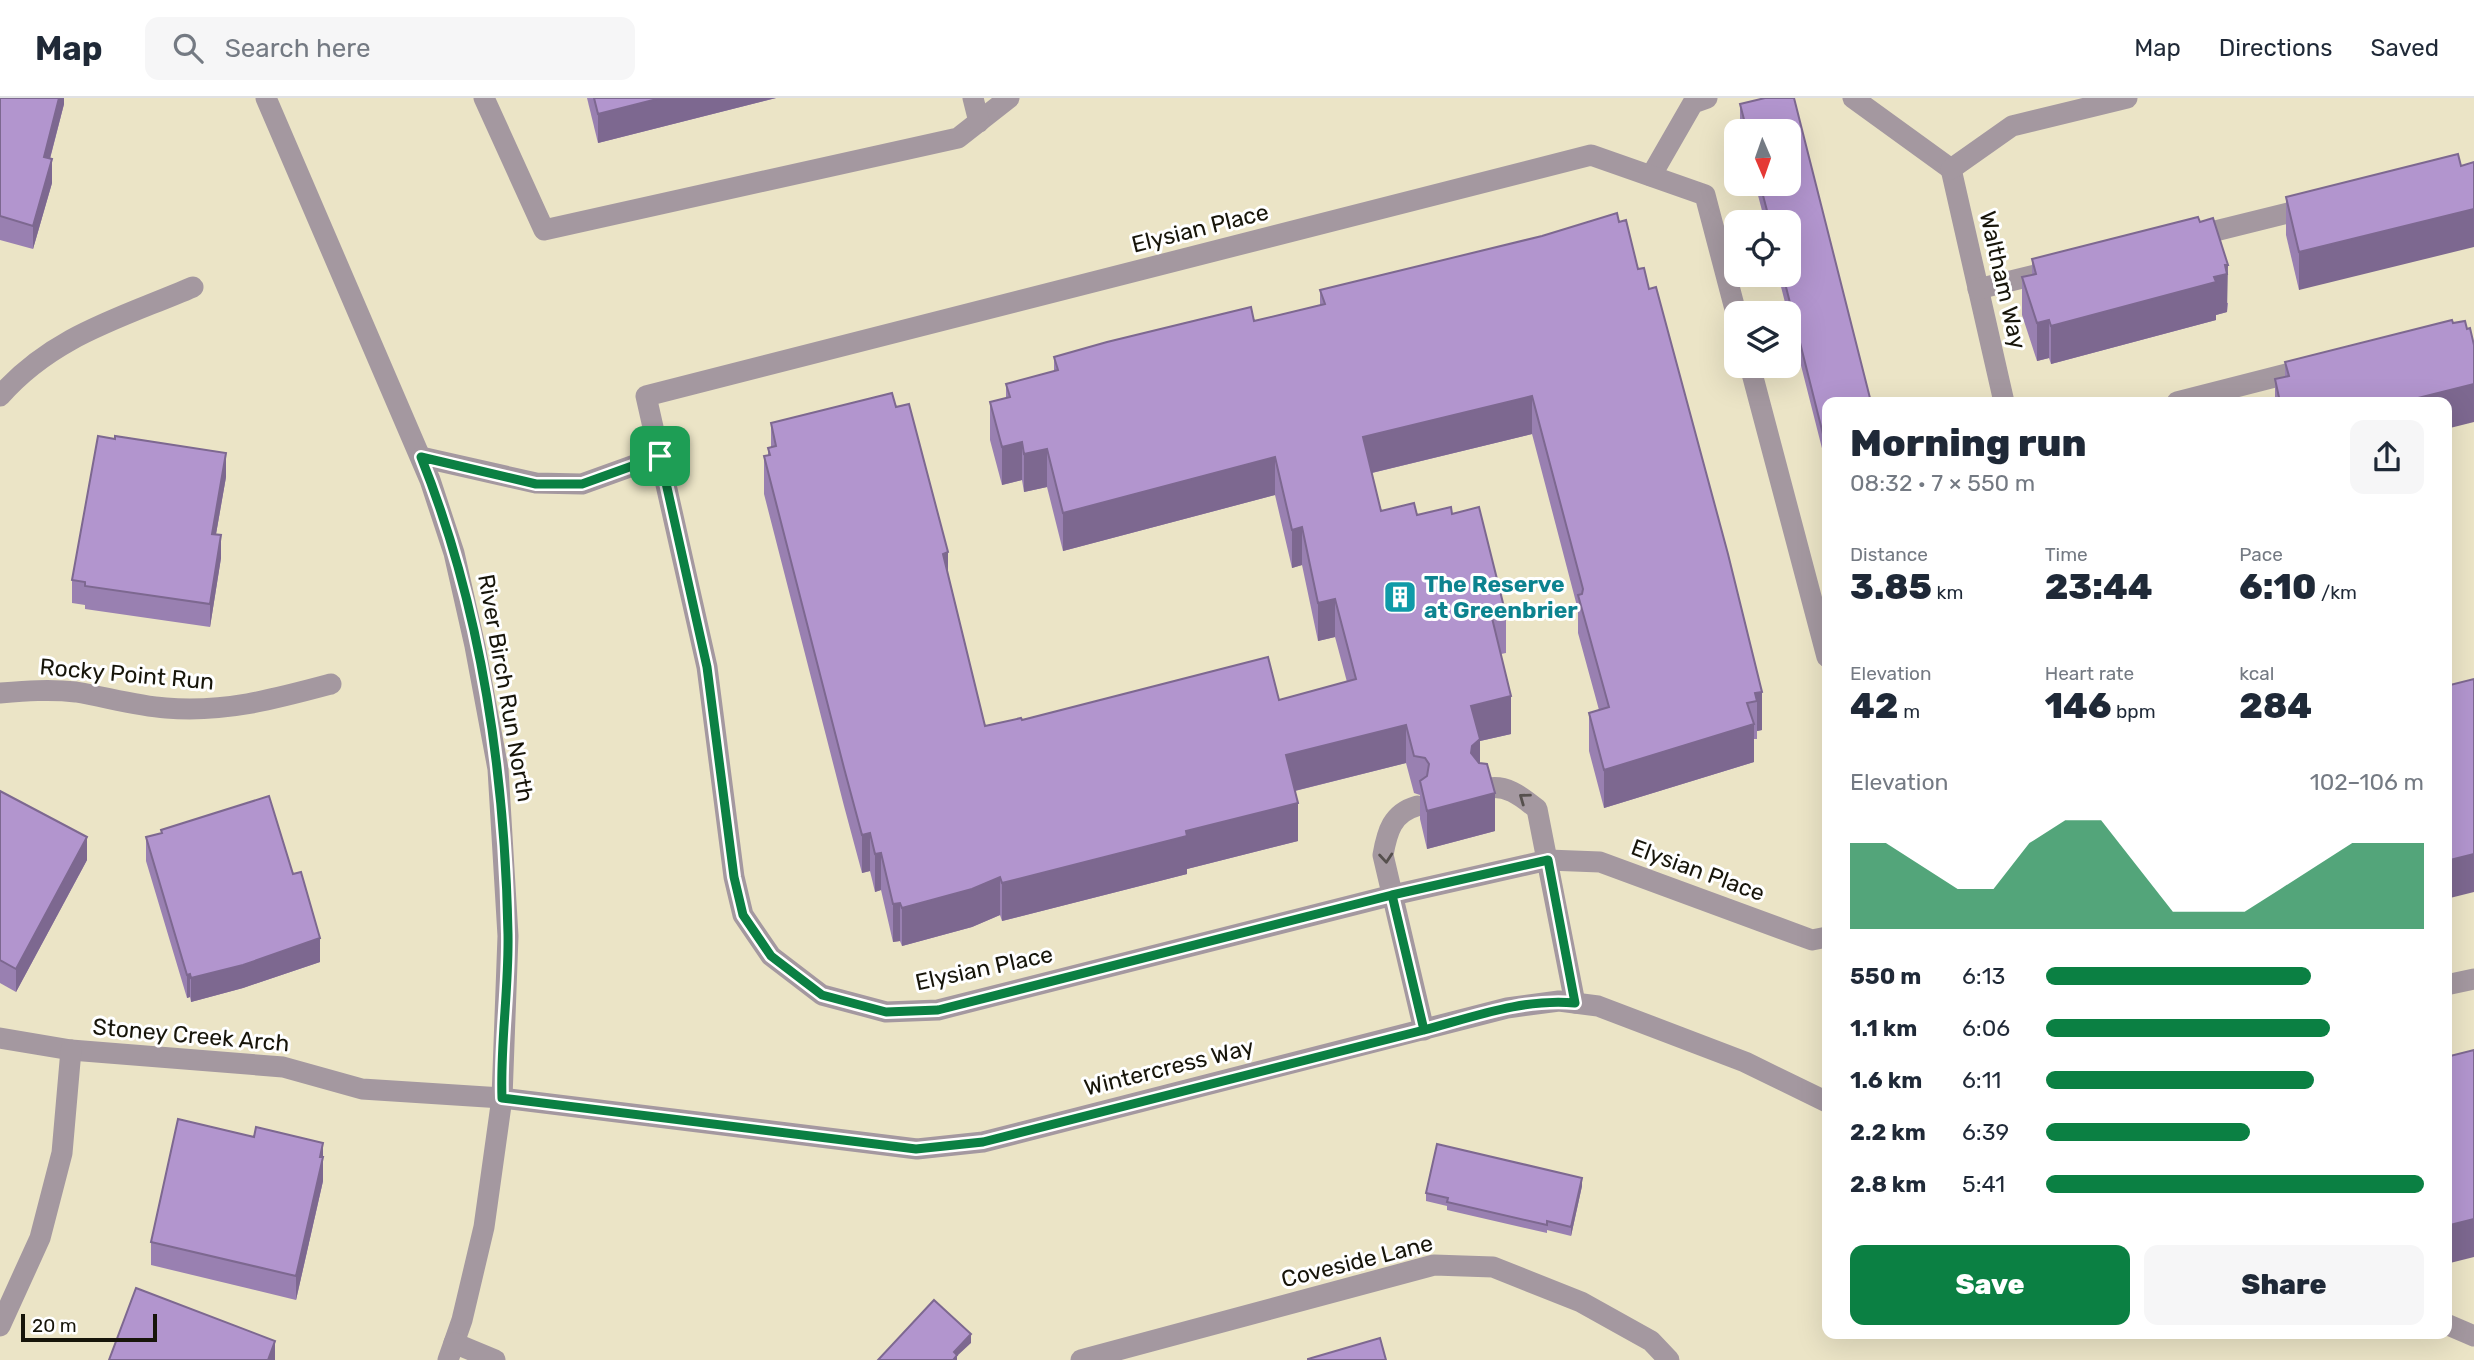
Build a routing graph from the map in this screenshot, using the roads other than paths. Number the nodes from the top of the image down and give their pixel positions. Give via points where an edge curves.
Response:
1 (266, 98) edge
2 (484, 98) edge
3 (973, 98) edge
4 (1009, 98) edge
5 (1707, 98) edge
6 (1853, 98) edge
7 (2127, 98) edge
8 (979, 122) junction
9 (1951, 169) junction
10 (1651, 176) junction
11 (2328, 202) edge
12 (2167, 243) edge
13 (2072, 266) edge
14 (193, 287) dead end
15 (1978, 289) junction
16 (1734, 301) edge
17 (2329, 363) edge
18 (1753, 378) edge
19 (0, 396) edge
20 (2003, 397) edge
21 (2196, 397) edge
22 (660, 456) junction
23 (421, 457) junction
24 (1822, 638) edge
25 (331, 684) dead end
26 (0, 693) edge
27 (1484, 789) edge
28 (1417, 806) edge
29 (1548, 860) junction
30 (1392, 895) junction
31 (1822, 938) edge
32 (2474, 979) edge
33 (2452, 984) edge
34 (1575, 1003) junction
35 (1424, 1030) junction
36 (0, 1038) edge
37 (71, 1050) junction
38 (502, 1098) junction
39 (1822, 1100) edge
40 (0, 1326) edge
41 (2452, 1327) edge
42 (2474, 1336) edge
43 (451, 1351) edge
44 (495, 1360) edge
45 (1081, 1360) edge
46 (1669, 1360) edge

1 - 23 street, River Birch Run North
2 - 8 street via 544,230 958,138
3 - 8 street
4 - 8 street
5 - 10 street via 1693,103
6 - 9 street
7 - 9 street via 2012,126
9 - 15 street, Waltham Way
10 - 16 street, Elysian Place via 1705,195
10 - 22 street, Elysian Place via 1591,155 646,396
11 - 12 street
13 - 15 street
14 - 19 street via 49,351 24,369
15 - 20 street, Waltham Way
17 - 21 street
18 - 24 street
22 - 23 street via 582,484 536,484
22 - 30 street, Elysian Place via 707,667 743,915 771,956 822,995 886,1012 938,1010
23 - 38 street, River Birch Run North via 454,553 498,769 508,936
25 - 26 street, Rocky Point Run via 248,706 211,710 165,708 73,692
29 -> 27 street via 1537,808 1516,792 1493,786
28 -> 30 street via 1404,809 1387,830 1383,855
29 - 30 street, Elysian Place
29 - 31 street, Elysian Place via 1600,862 1812,940
29 - 34 street
30 - 35 street
32 - 33 street
34 - 35 street, Wintercress Way via 1507,1008
34 - 39 street, Wintercress Way via 1598,1006 1745,1062
35 - 38 street, Wintercress Way via 983,1142 916,1149
36 - 37 street, Stoney Creek Arch
37 - 38 street, Stoney Creek Arch via 283,1067 362,1089
37 - 40 street via 62,1153 40,1238
38 - 43 street, River Birch Run North via 484,1227
41 - 42 street
43 - 44 street
45 - 46 street, Coveside Lane via 1434,1265 1493,1267 1581,1303 1651,1341

